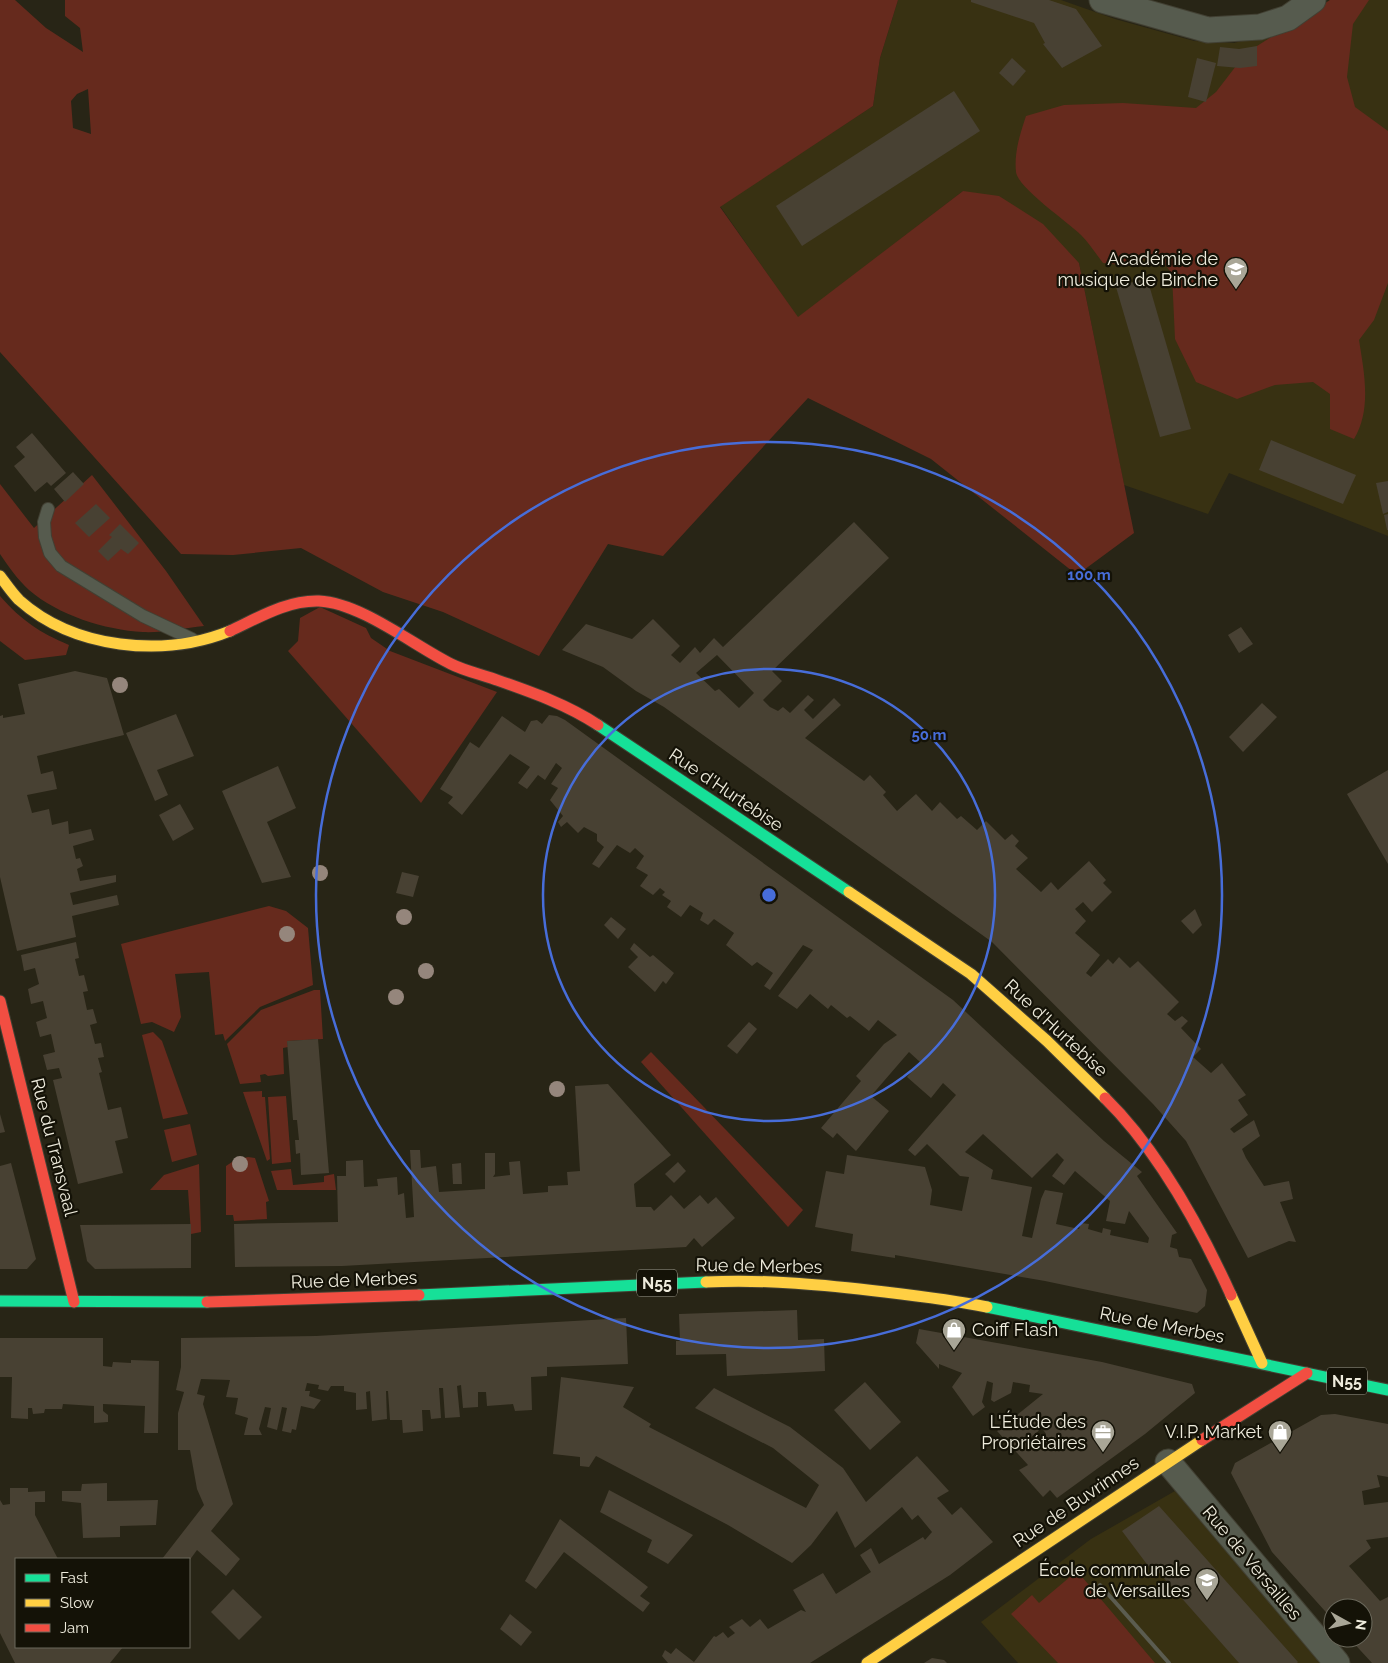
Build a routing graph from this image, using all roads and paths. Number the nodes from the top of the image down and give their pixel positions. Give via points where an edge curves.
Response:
1 (1102, 0) edge
2 (1313, 0) edge
3 (48, 509) dead end
4 (0, 576) edge
5 (198, 641) junction
6 (0, 1002) edge
7 (0, 1301) edge
8 (74, 1302) junction
9 (1262, 1362) junction
10 (1307, 1373) junction
11 (1388, 1390) edge
12 (1168, 1462) junction
13 (867, 1663) edge
14 (1337, 1663) edge

1 - 2 street via 1208,30 1260,27 1288,18
3 - 5 lane via 44,522 45,537 50,553 61,566 143,616
4 - 5 street, Rue d'Hurtebise via 20,600 74,632 144,645 172,647
5 - 9 street, Rue d'Hurtebise via 217,637 298,603 318,601 355,610 453,665 543,696 582,715 971,974 1047,1041 1110,1104 1162,1168 1206,1242
6 - 8 street, Rue du Transvaal
7 - 8 street, Rue de Merbes / N55
8 - 9 street, Rue de Merbes / N55 via 340,1299 745,1280 858,1287 959,1301
9 - 10 street, Rue de Merbes / N55
10 - 11 street, Rue de Merbes / N55
10 - 12 street, Rue de Buvrinnes
12 - 13 street, Rue de Buvrinnes
12 - 14 street, Rue de Versailles

